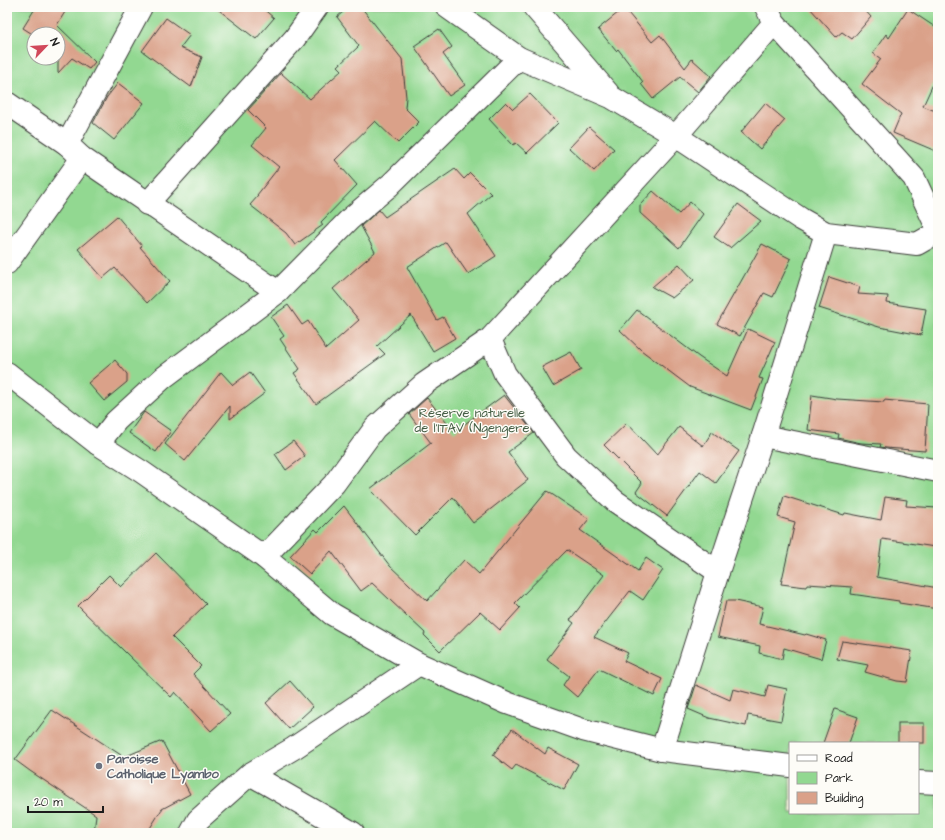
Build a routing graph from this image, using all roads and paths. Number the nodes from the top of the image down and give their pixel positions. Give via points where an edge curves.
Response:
1 (141, 7) edge
2 (317, 7) edge
3 (447, 7) edge
4 (534, 7) edge
5 (770, 15) edge
6 (518, 58) junction
7 (611, 97) junction
8 (7, 102) edge
9 (676, 136) junction
10 (74, 151) junction
11 (147, 204) junction
12 (938, 231) edge
13 (826, 233) junction
14 (7, 263) edge
15 (278, 292) junction
16 (490, 339) junction
17 (7, 373) edge
18 (763, 436) junction
19 (98, 444) junction
20 (938, 471) edge
21 (264, 557) junction
22 (718, 572) junction
23 (418, 664) junction
24 (662, 750) junction
25 (789, 766) edge
26 (250, 774) junction
27 (919, 782) edge
28 (938, 784) edge
29 (191, 833) edge
30 (353, 833) edge

1 - 10 street
2 - 11 street via 295,38
3 - 6 street
4 - 7 street
5 - 9 street
5 - 12 street via 914,178
6 - 7 street
6 - 15 street via 390,185 350,219
7 - 9 street
8 - 10 street
9 - 13 street
9 - 16 street
10 - 11 street
10 - 14 street
11 - 15 street
12 - 13 street via 917,244
13 - 18 street
15 - 19 street via 163,378 116,421
16 - 21 street via 424,384 375,428 334,484
16 - 22 street via 505,374 566,456 615,501
17 - 19 street
18 - 20 street
18 - 22 street
19 - 21 street
21 - 23 street via 332,614
22 - 24 street
23 - 24 street via 507,703 583,730
23 - 26 street via 294,748
24 - 25 street
26 - 29 street via 198,820
26 - 30 street
27 - 28 street

